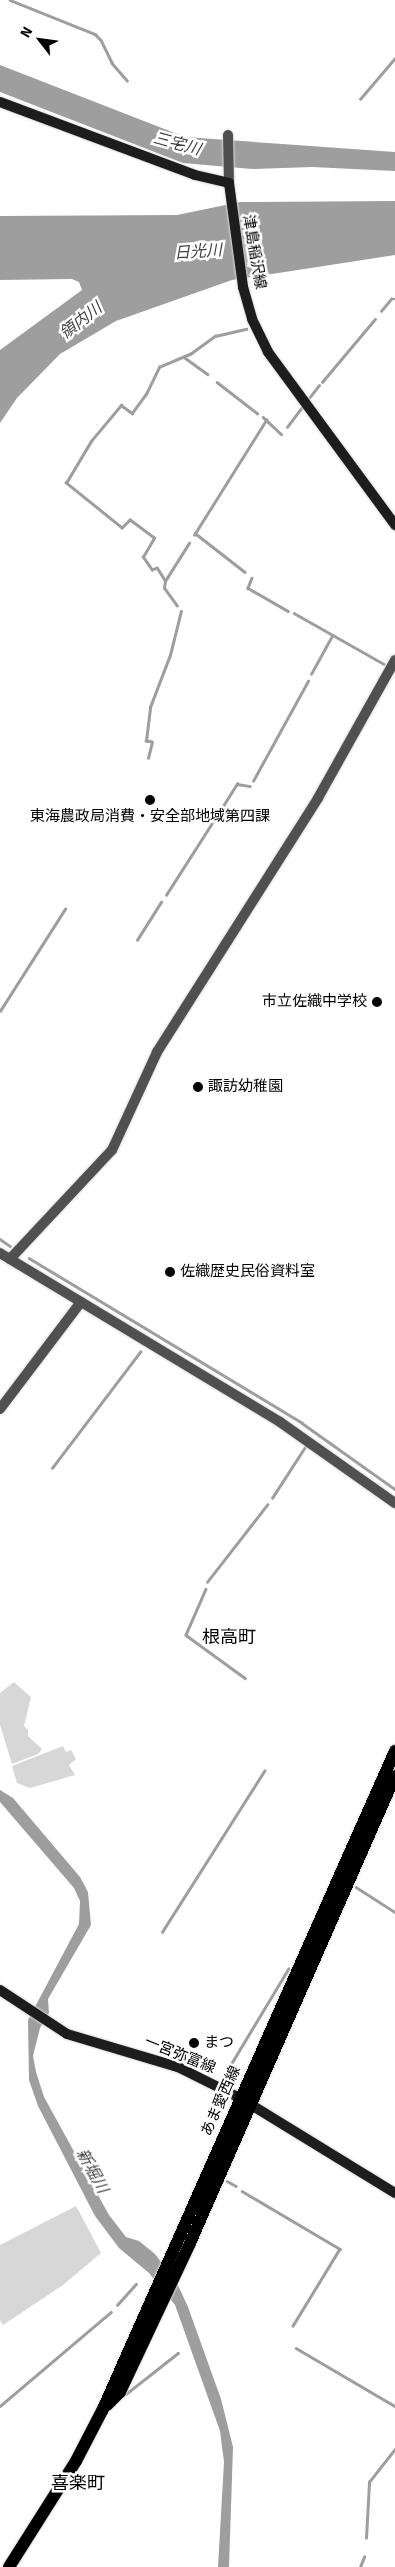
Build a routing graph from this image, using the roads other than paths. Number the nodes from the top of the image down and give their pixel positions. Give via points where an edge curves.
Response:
1 (0, 102) edge
2 (228, 135) dead end
3 (229, 178) junction
4 (395, 525) edge
5 (395, 660) edge
6 (0, 1253) edge
7 (10, 1259) junction
8 (81, 1302) junction
9 (0, 1409) edge
10 (395, 1503) edge
11 (395, 1752) edge
12 (395, 1776) edge
13 (0, 1990) edge
14 (240, 2098) junction
15 (251, 2106) junction
16 (395, 2193) edge
17 (158, 2296) junction
18 (9, 2567) edge

1 - 3 main road via 176,168
2 - 3 street
3 - 4 main road, 津島稲沢線 via 244,287 252,318 268,352
5 - 7 street via 318,798 157,1052 112,1150
6 - 7 street
7 - 8 street
8 - 9 street
8 - 10 street via 280,1422
11 - 14 main road, あま愛西線
12 - 15 main road, あま愛西線
13 - 14 main road, 一宮弥富線 via 67,2034 178,2067
14 - 15 main road, 一宮弥富線
14 - 17 main road, あま愛西線 via 167,2263
15 - 16 main road, 一宮弥富線
15 - 17 main road, あま愛西線 via 175,2276
17 - 18 main road, あま愛西線 via 76,2461

